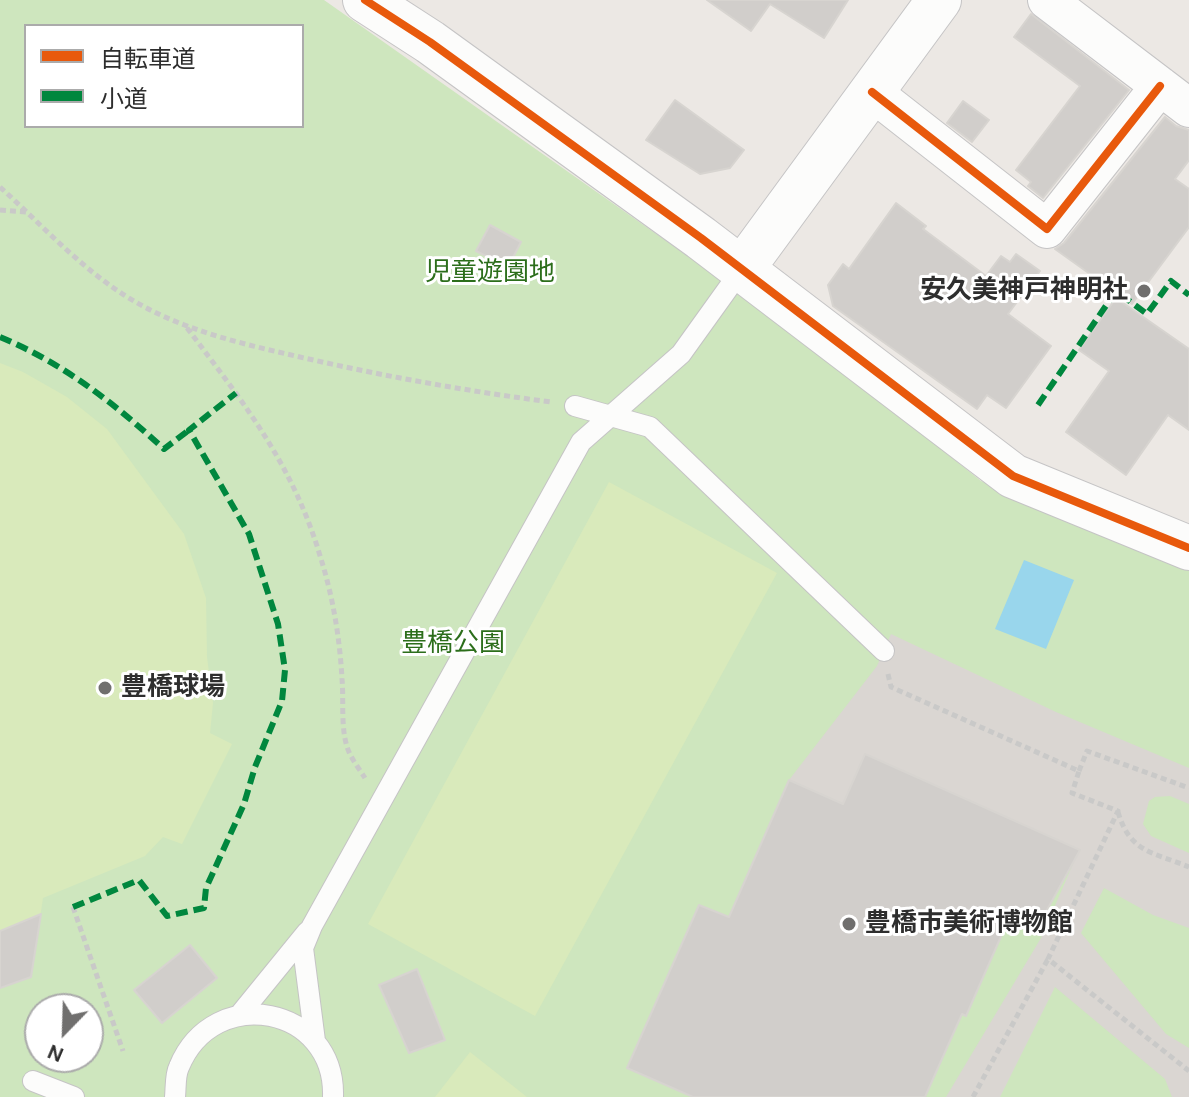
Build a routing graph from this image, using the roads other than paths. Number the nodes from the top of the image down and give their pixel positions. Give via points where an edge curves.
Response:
1 (365, 0) edge
2 (939, 0) edge
3 (1047, 0) edge
4 (872, 92) junction
5 (1175, 97) edge
6 (742, 269) junction
7 (575, 406) road end
8 (615, 415) junction
9 (1189, 548) edge
10 (884, 651) road end
11 (312, 926) junction
12 (241, 1013) junction
13 (315, 1041) junction
14 (33, 1081) dead end
15 (74, 1097) edge
16 (175, 1097) edge
17 (333, 1097) edge

1 - 6 street
2 - 4 street
3 - 5 street
4 - 5 street via 1047,229
4 - 6 street
6 - 8 lane via 681,354
6 - 9 street via 1013,476
7 - 8 lane
8 - 10 lane via 650,427
8 - 11 lane via 581,442
11 - 12 lane
11 - 13 lane via 303,948
12 - 13 lane via 268,1014 294,1024
12 - 16 lane via 215,1023 193,1040 177,1069
13 - 17 lane via 329,1066
14 - 15 lane

